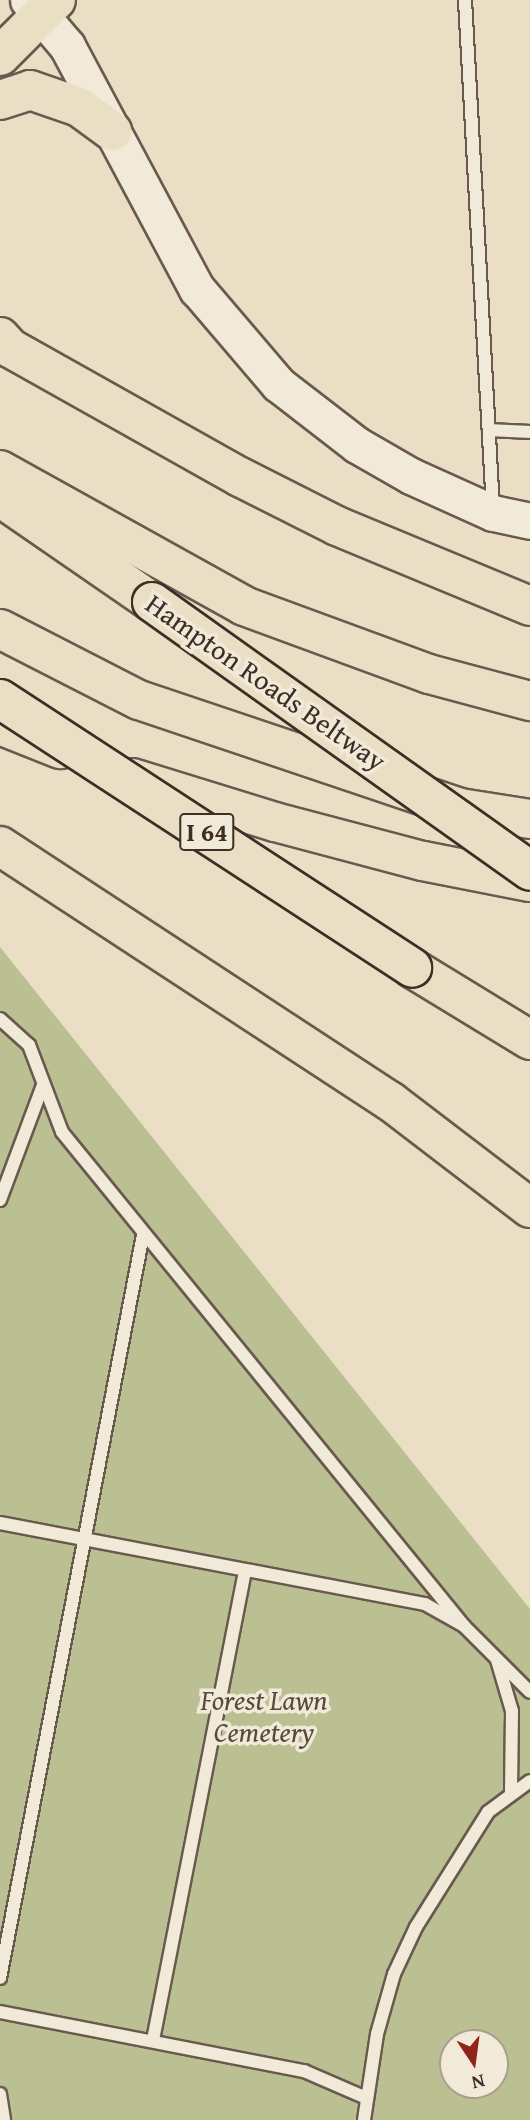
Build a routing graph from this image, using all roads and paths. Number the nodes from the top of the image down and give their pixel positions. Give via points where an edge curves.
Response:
1 (465, 0) edge
2 (42, 5) edge
3 (0, 56) edge
4 (0, 100) edge
5 (111, 131) junction
6 (0, 337) edge
7 (489, 429) junction
8 (530, 432) edge
9 (0, 470) edge
10 (0, 497) edge
11 (493, 513) junction
12 (530, 521) edge
13 (530, 606) edge
14 (0, 629) edge
15 (0, 699) edge
16 (530, 701) edge
17 (0, 725) edge
18 (460, 807) junction
19 (530, 812) edge
20 (530, 819) edge
21 (0, 846) edge
22 (530, 871) edge
23 (530, 882) edge
24 (0, 1019) edge
25 (530, 1040) edge
26 (44, 1085) junction
27 (390, 1101) junction
28 (0, 1200) edge
29 (530, 1208) edge
30 (143, 1235) junction
31 (530, 1236) edge
32 (0, 1523) edge
33 (82, 1539) junction
34 (245, 1571) junction
35 (464, 1626) junction
36 (497, 1659) junction
37 (530, 1692) edge
38 (530, 1781) edge
39 (511, 1792) junction
40 (0, 1978) edge
41 (0, 2012) edge
42 (153, 2040) junction
43 (0, 2094) edge
44 (366, 2098) junction
45 (4, 2120) edge
46 (364, 2120) edge

1 - 7 lane
2 - 3 main road
2 - 5 main road
4 - 5 main road via 30,90 79,107
5 - 11 main road via 197,289 278,384 357,445
6 - 13 main road via 10,348 240,477 337,526
7 - 8 lane
7 - 11 lane
9 - 16 main road via 244,606 429,674
10 - 22 main road, Hampton Roads Beltway, bridge
11 - 12 main road
14 - 18 main road via 139,700
15 - 25 main road, I 64, bridge
17 - 23 main road via 143,783 423,861
18 - 19 main road
18 - 20 main road
21 - 27 main road
24 - 26 lane via 29,1045
26 - 28 lane
26 - 30 lane via 62,1132
27 - 29 main road
27 - 31 main road
30 - 33 lane
30 - 35 lane
32 - 33 lane
33 - 34 lane
33 - 40 lane
34 - 35 lane via 425,1604
34 - 42 lane
35 - 36 lane
36 - 37 lane
36 - 39 lane via 512,1711
38 - 39 lane
39 - 44 lane via 488,1812 416,1927 394,1974
41 - 42 lane
42 - 44 lane via 304,2071
43 - 45 lane
44 - 46 lane

